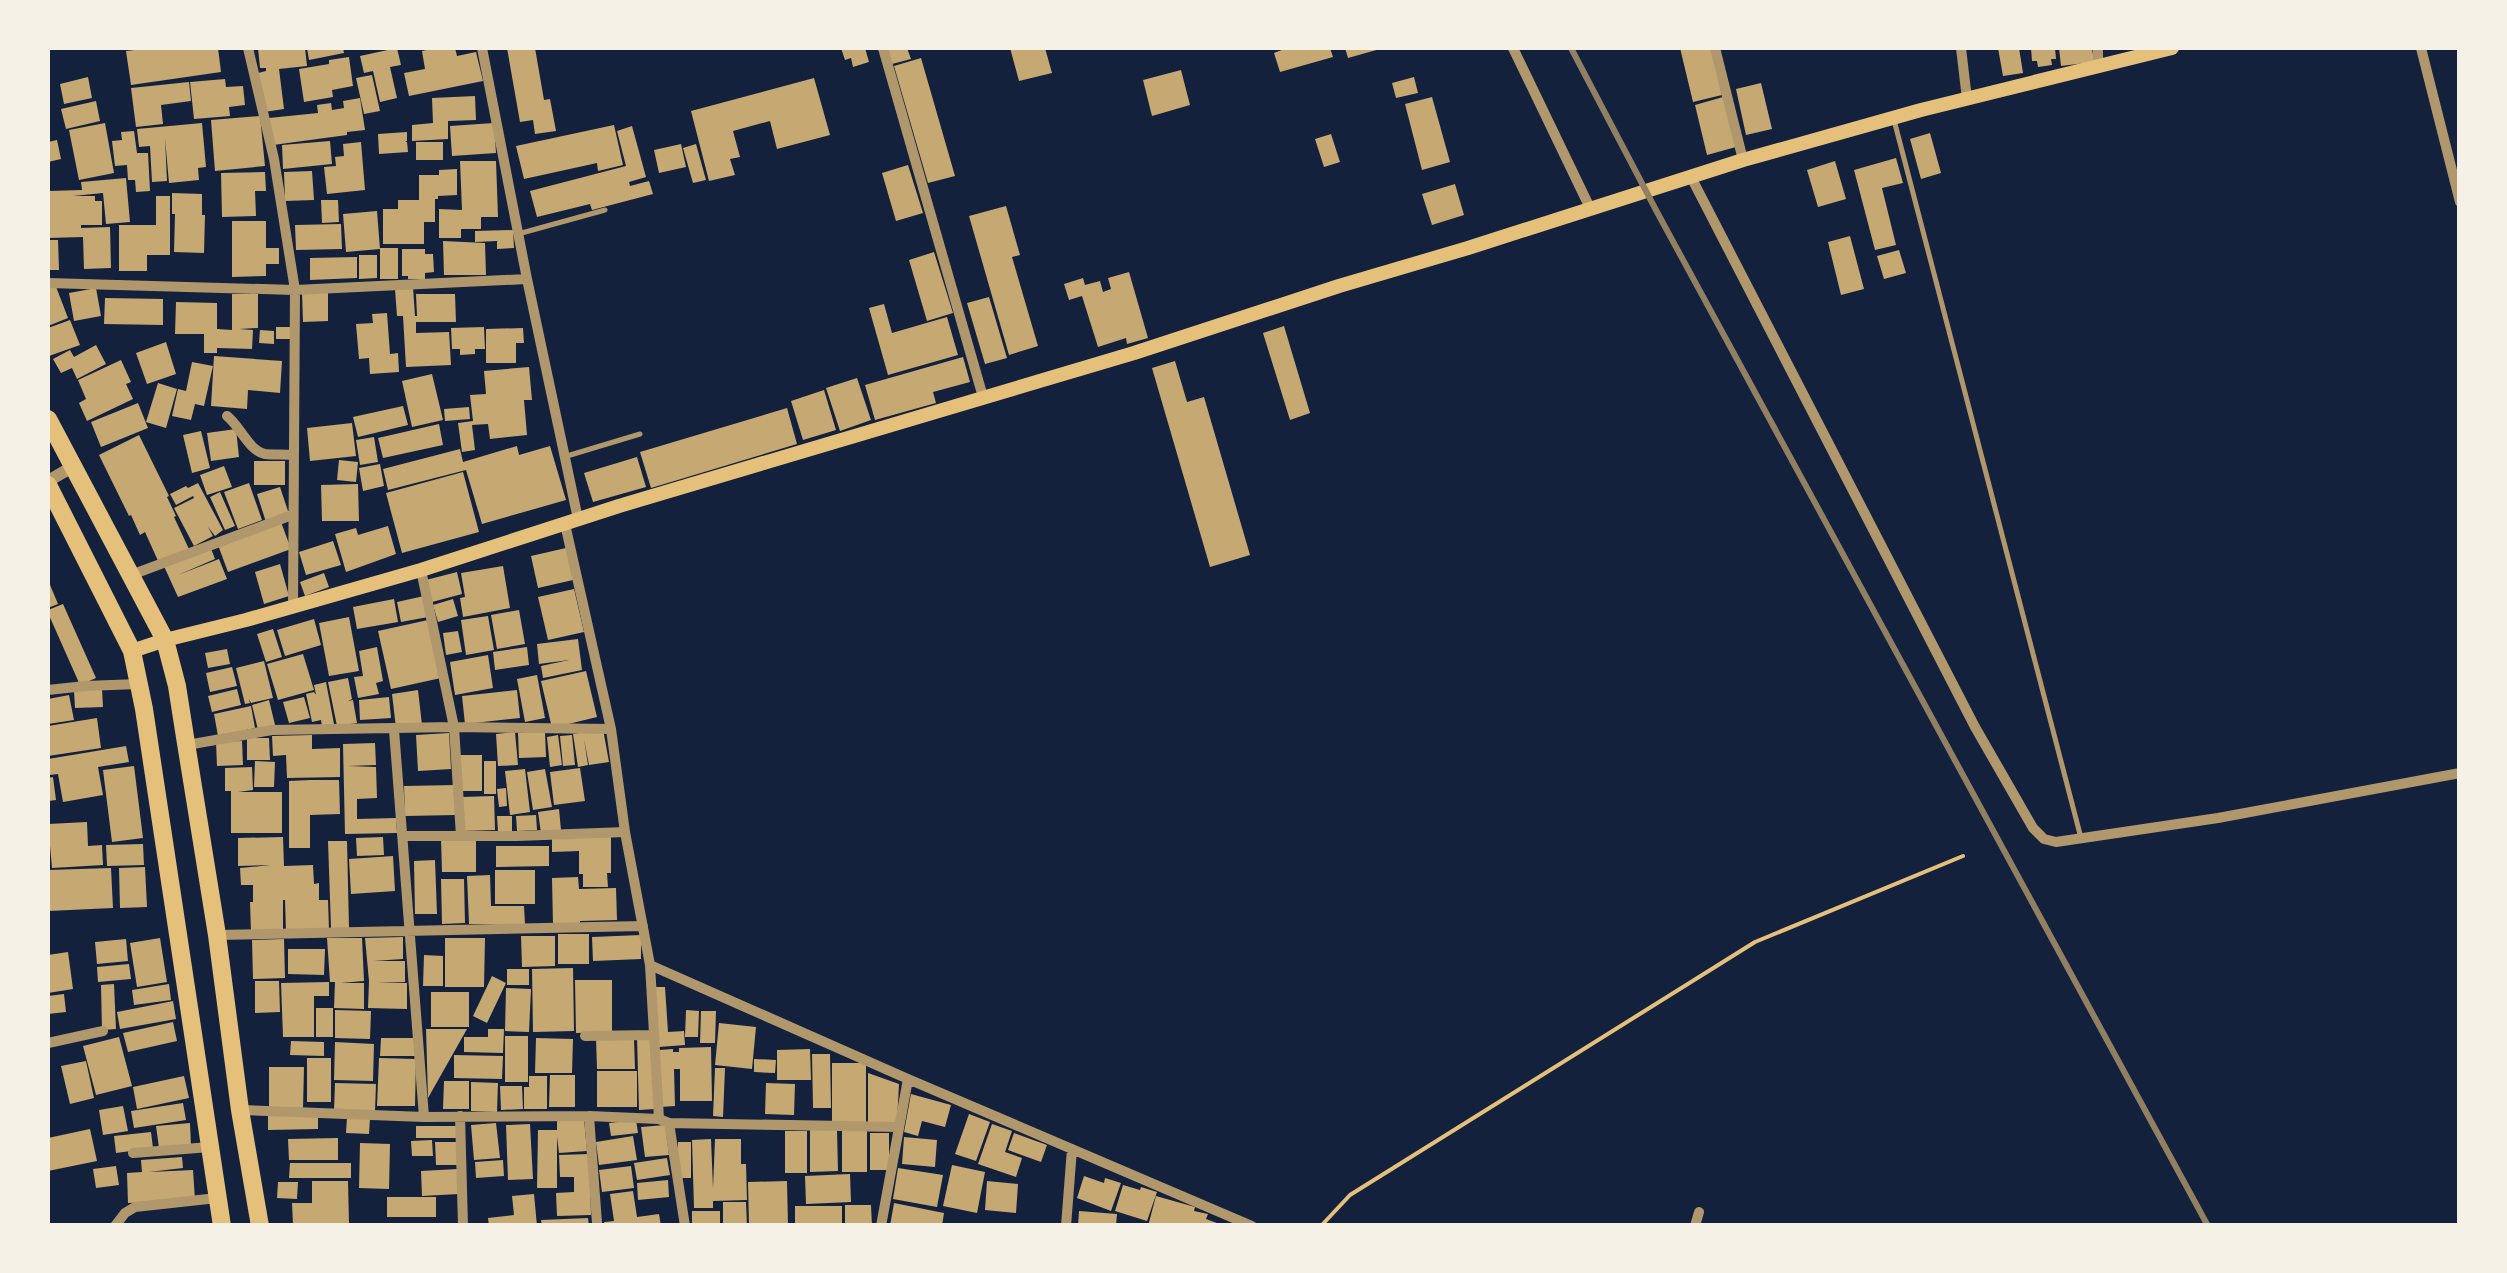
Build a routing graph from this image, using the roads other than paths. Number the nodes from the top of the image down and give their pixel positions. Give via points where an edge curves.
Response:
1 (248, 48) edge
2 (482, 48) edge
3 (883, 48) edge
4 (1513, 48) edge
5 (1715, 48) edge
6 (1961, 48) edge
7 (2098, 48) edge
8 (2172, 48) edge
9 (2422, 48) edge
10 (2098, 66) junction
11 (1967, 99) junction
12 (1894, 119) junction
13 (1743, 160) junction
14 (1691, 177) junction
15 (2460, 202) edge
16 (605, 210) dead end
17 (1591, 210) junction
18 (518, 234) junction
19 (527, 280) junction
20 (48, 283) edge
21 (295, 290) junction
22 (982, 397) junction
23 (228, 416) dead end
24 (48, 419) edge
25 (640, 434) dead end
26 (293, 455) junction
27 (564, 457) junction
28 (74, 466) junction
29 (48, 483) edge
30 (292, 516) junction
31 (571, 522) junction
32 (421, 570) junction
33 (131, 575) junction
34 (293, 607) junction
35 (165, 640) junction
36 (132, 651) junction
37 (139, 684) junction
38 (48, 690) edge
39 (454, 727) junction
40 (611, 729) junction
41 (394, 730) junction
42 (187, 745) junction
43 (2460, 773) edge
44 (625, 832) junction
45 (403, 836) junction
46 (461, 836) junction
47 (2080, 838) junction
48 (643, 926) junction
49 (410, 930) junction
50 (217, 935) junction
51 (650, 964) junction
52 (104, 1031) dead end
53 (654, 1035) junction
54 (585, 1036) dead end
55 (48, 1043) edge
56 (908, 1079) junction
57 (240, 1110) junction
58 (460, 1116) junction
59 (589, 1116) junction
60 (424, 1117) junction
61 (664, 1121) junction
62 (898, 1128) junction
63 (211, 1147) junction
64 (1072, 1149) junction
65 (133, 1152) dead end
66 (218, 1198) junction
67 (1698, 1212) dead end
68 (597, 1222) dead end
69 (115, 1226) edge
70 (222, 1226) edge
71 (260, 1226) edge
72 (464, 1226) edge
73 (685, 1226) edge
74 (881, 1226) edge
75 (1066, 1226) edge
76 (1252, 1226) edge
77 (1695, 1226) edge

1 - 21 street
2 - 18 street
3 - 22 street
4 - 17 street
5 - 13 street
6 - 11 street
7 - 10 street
8 - 10 main road
9 - 15 street
10 - 11 main road
11 - 12 main road
12 - 13 main road
12 - 47 lane
13 - 14 main road
14 - 17 main road
14 - 47 street via 2033,828 2056,842
16 - 18 lane
17 - 22 main road
18 - 19 street
19 - 21 street
19 - 27 street
20 - 21 street
21 - 26 street
22 - 31 main road
23 - 26 street via 257,451
24 - 28 highway
25 - 27 lane
26 - 30 street
27 - 31 street
28 - 29 street
28 - 33 highway
29 - 36 highway
30 - 33 street
30 - 34 street
31 - 32 main road
31 - 40 street
32 - 34 main road
32 - 39 street
33 - 35 highway
34 - 35 main road
35 - 36 main road
35 - 42 highway
36 - 37 highway
37 - 38 street
37 - 63 highway
39 - 40 street
39 - 41 street
39 - 46 street
40 - 44 street
41 - 42 street via 272,730
41 - 45 street
42 - 50 highway
43 - 47 street
44 - 46 street
44 - 48 street
45 - 46 street
45 - 49 street
48 - 49 street
48 - 51 street
49 - 50 street
49 - 60 street
50 - 57 highway
51 - 53 street
51 - 56 street
52 - 55 street
53 - 54 street
53 - 61 street
56 - 62 street
56 - 64 street
57 - 60 street
57 - 71 highway
58 - 59 street
58 - 60 street
58 - 72 street
59 - 61 street
59 - 68 street
61 - 62 street
61 - 73 street
62 - 74 street
63 - 65 street
63 - 66 highway
64 - 75 street
64 - 76 street
66 - 69 street via 136,1206
66 - 70 highway
67 - 77 street

